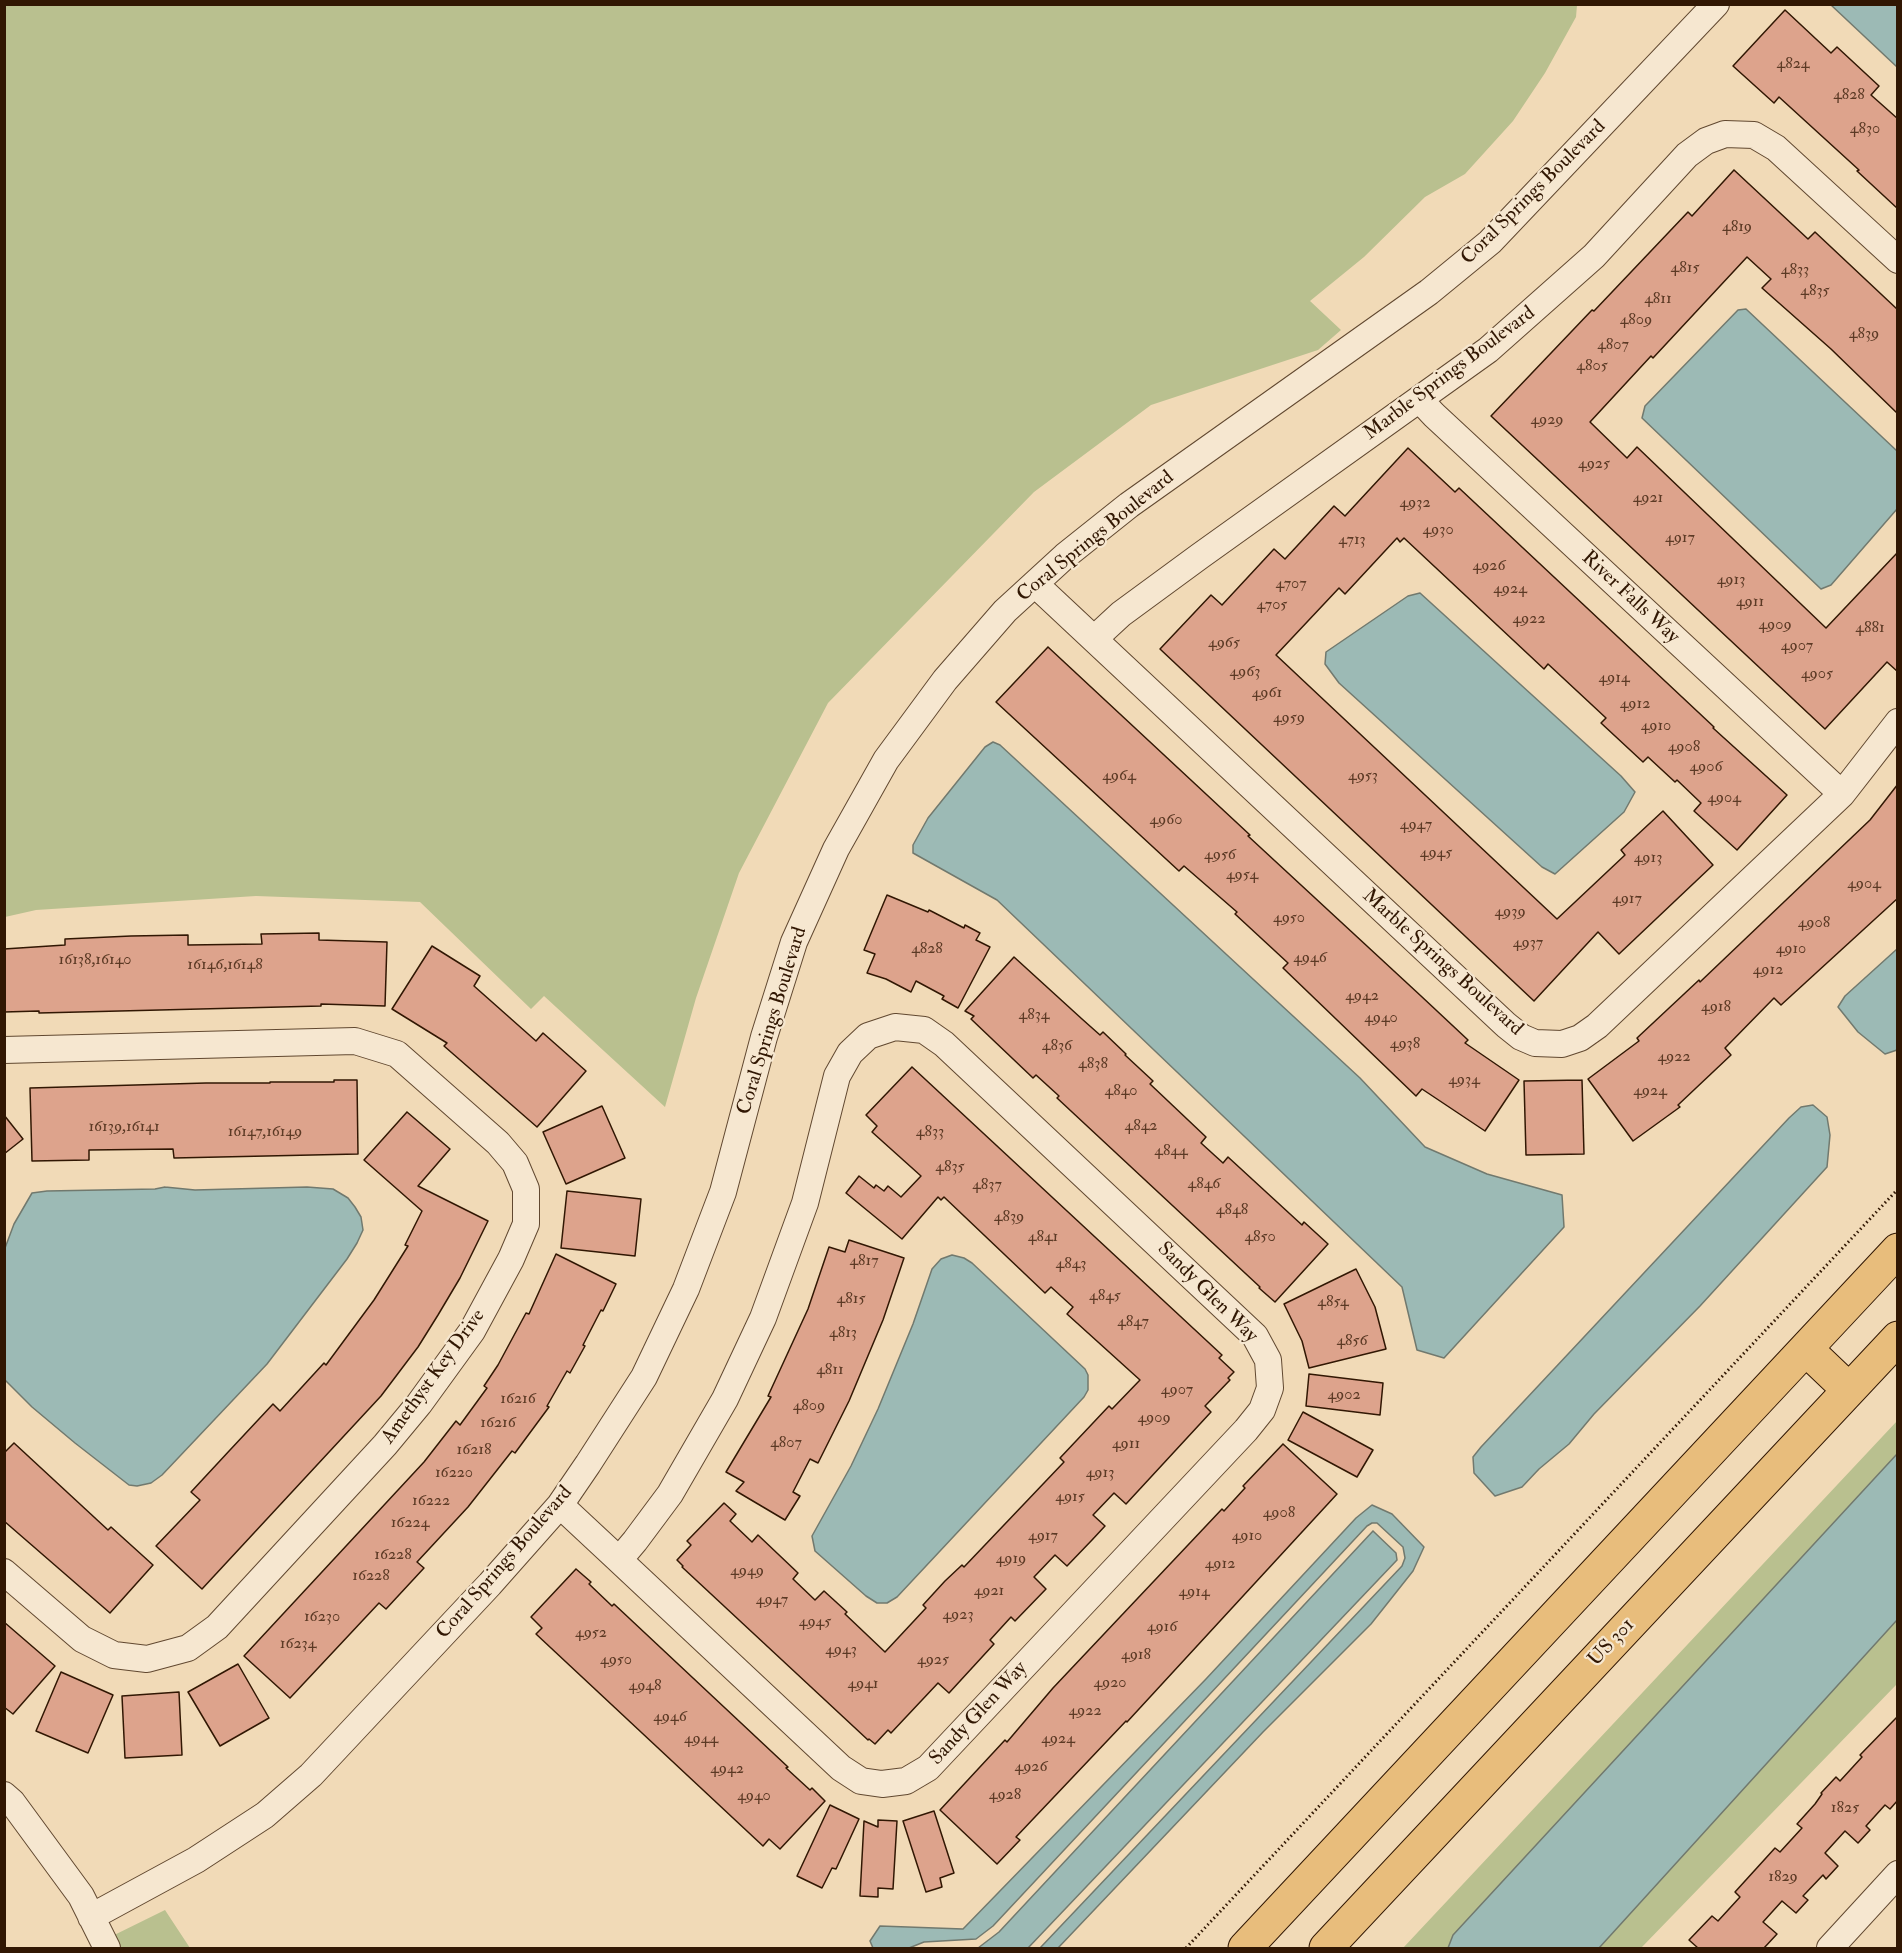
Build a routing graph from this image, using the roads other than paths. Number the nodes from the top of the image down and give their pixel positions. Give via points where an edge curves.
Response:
1 (1716, 4) edge
2 (1898, 260) edge
3 (1420, 400) junction
4 (1035, 584) junction
5 (1094, 639) junction
6 (1898, 722) edge
7 (1842, 794) junction
8 (4, 1050) edge
9 (1898, 1250) edge
10 (1898, 1338) edge
11 (1806, 1348) junction
12 (1849, 1390) junction
13 (560, 1505) junction
14 (619, 1560) junction
15 (4, 1572) edge
16 (4, 1795) edge
17 (1898, 1874) edge
18 (91, 1917) junction
19 (107, 1948) edge
20 (1245, 1948) edge
21 (1326, 1948) edge
22 (1830, 1948) edge

1 - 4 street, Coral Springs Boulevard via 1490,242 1430,292 1129,505
2 - 3 street, Marble Springs Boulevard via 1776,148 1754,135 1725,134 1706,141 1687,155 1594,256 1555,292 1488,350
3 - 5 street, Marble Springs Boulevard via 1200,556 1121,614
3 - 7 street, River Falls Way
4 - 5 street, Marble Springs Boulevard
4 - 13 street, Coral Springs Boulevard via 1005,610 945,680 886,760 836,849 794,942 723,1192 686,1289 644,1377
5 - 7 street, Marble Springs Boulevard via 1506,1025 1534,1043 1562,1044 1597,1026
6 - 7 street, Marble Springs Boulevard
8 - 15 street, Amethyst Key Drive via 355,1041 397,1054 498,1143 515,1163 525,1189 526,1224 472,1332 419,1404 217,1627 188,1648 147,1659 114,1655 82,1639
9 - 11 main road
10 - 12 main road, US 301 / US 301
11 - 12 main road
11 - 20 main road
12 - 21 main road, US 301 / US 301
13 - 14 street, Sandy Glen Way
13 - 18 street, Coral Springs Boulevard via 304,1782 265,1815 196,1860
14 - 14 street, Sandy Glen Way via 670,1494 725,1399 763,1318 805,1203 837,1076 850,1053 868,1036 895,1027 924,1030 944,1044 1255,1336 1268,1360 1270,1388 1262,1410 1245,1430 928,1768 906,1781 861,1781 841,1768
16 - 18 street via 81,1896
17 - 22 street
18 - 19 street

